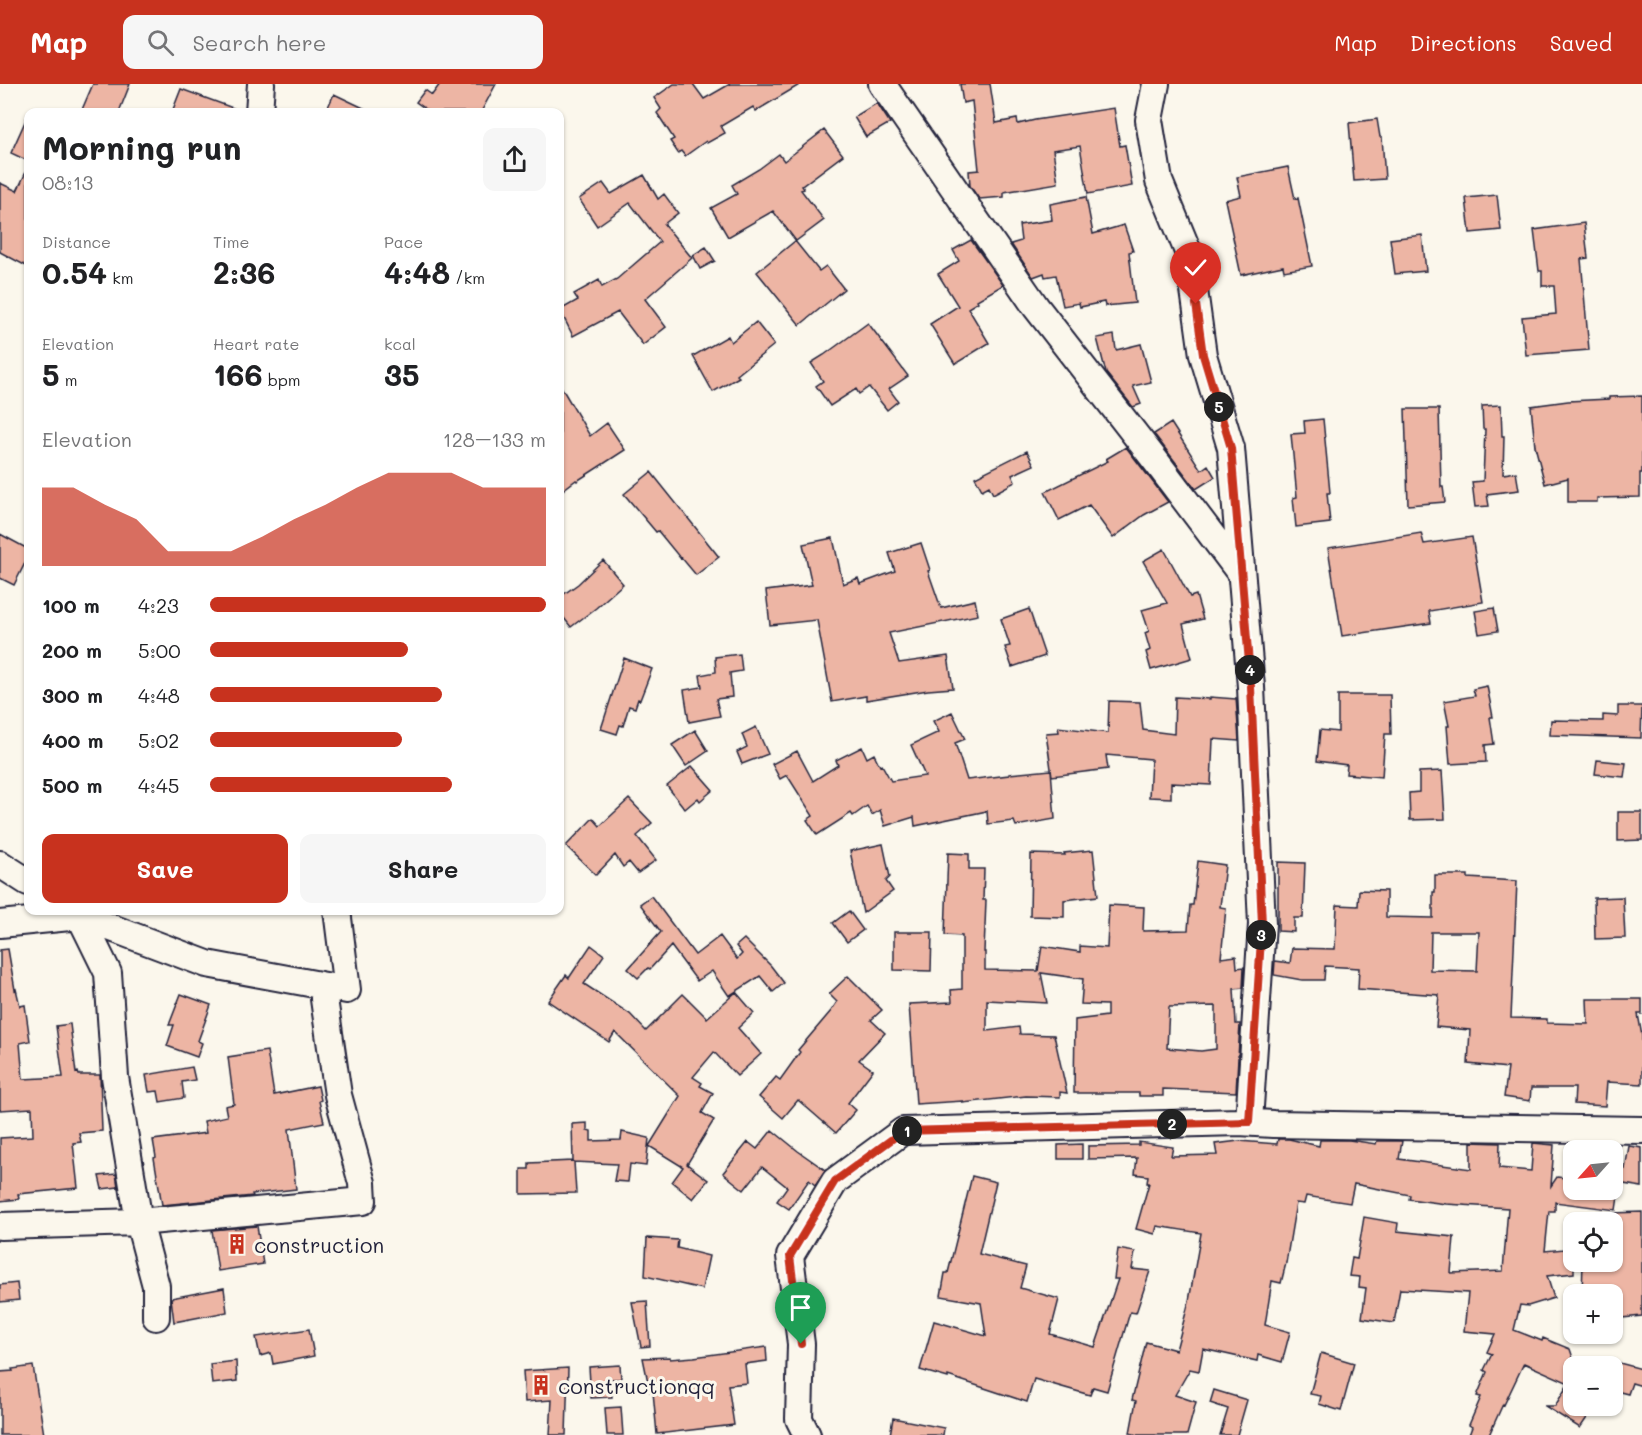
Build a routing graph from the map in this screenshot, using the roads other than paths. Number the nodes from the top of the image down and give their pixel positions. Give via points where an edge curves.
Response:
1 (261, 84) edge
2 (882, 84) edge
3 (1156, 84) edge
4 (259, 108) edge
5 (1241, 574) junction
6 (0, 864) edge
7 (24, 879) edge
8 (63, 915) edge
9 (85, 915) edge
10 (91, 915) edge
11 (338, 915) edge
12 (0, 924) edge
13 (324, 986) junction
14 (1249, 1122) junction
15 (1642, 1130) edge
16 (139, 1222) junction
17 (0, 1227) edge
18 (156, 1317) dead end
19 (807, 1435) edge

1 - 4 street
2 - 5 street via 1036,307
3 - 5 street via 1149,120 1159,181 1189,254 1203,355 1231,448
5 - 14 street via 1251,687 1262,924
6 - 7 street
8 - 12 street
9 - 16 street via 108,973 115,1077
10 - 13 street via 207,964
11 - 13 street via 347,990
13 - 16 street via 338,1095 362,1183 363,1202
14 - 15 street
14 - 19 street via 903,1131 835,1181 790,1256 801,1344 799,1419
16 - 17 street
16 - 18 street via 156,1286

